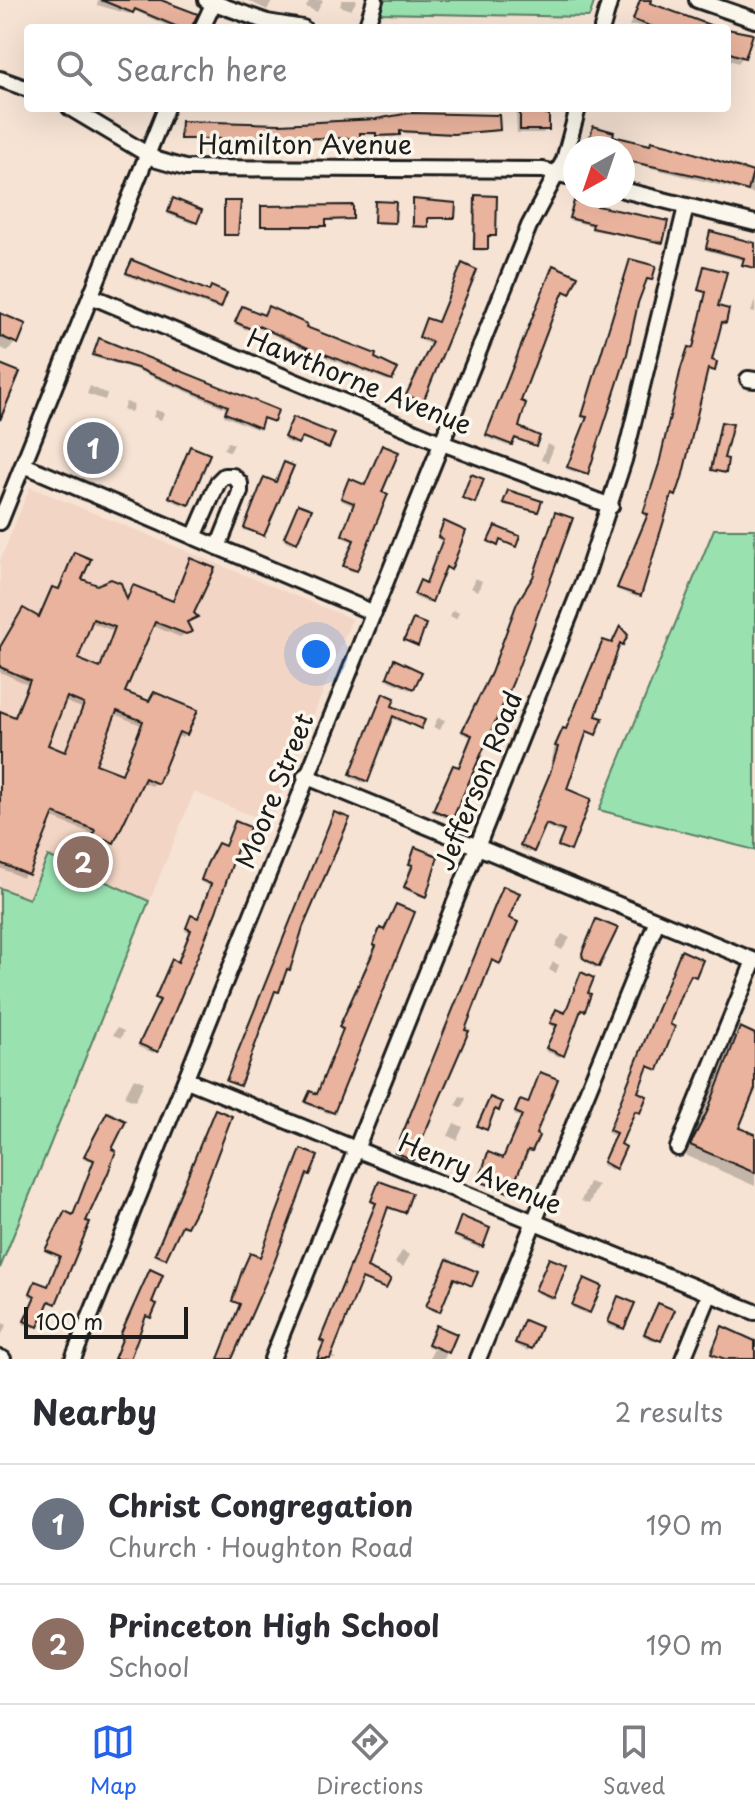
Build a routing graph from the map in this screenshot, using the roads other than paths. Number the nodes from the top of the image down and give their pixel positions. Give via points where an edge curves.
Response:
1 (375, 0) edge
2 (610, 0) edge
3 (697, 0) edge
4 (212, 1) edge
5 (755, 20) edge
6 (203, 24) edge
7 (279, 24) edge
8 (367, 24) edge
9 (603, 24) edge
10 (0, 79) edge
11 (24, 88) edge
12 (77, 112) edge
13 (164, 112) edge
14 (577, 112) edge
15 (147, 154) junction
16 (555, 173) junction
17 (563, 175) edge
18 (635, 193) edge
19 (686, 207) junction
20 (755, 223) edge
21 (91, 296) junction
22 (442, 443) junction
23 (24, 465) junction
24 (611, 506) junction
25 (0, 522) edge
26 (194, 537) junction
27 (218, 547) junction
28 (374, 613) junction
29 (305, 776) junction
30 (478, 848) junction
31 (657, 921) junction
32 (755, 961) edge
33 (187, 1080) junction
34 (678, 1148) dead end
35 (355, 1150) junction
36 (534, 1222) junction
37 (710, 1293) junction
38 (755, 1312) edge
39 (73, 1359) edge
40 (272, 1359) edge
41 (478, 1359) edge
42 (683, 1359) edge

1 - 8 street
2 - 9 street
3 - 5 street
4 - 6 street
4 - 7 street
10 - 11 street
12 - 15 street, Hamilton Avenue
13 - 15 street
14 - 16 street, Moore Street via 564,160
15 - 16 street, Hamilton Avenue via 169,165 200,170
15 - 21 street
16 - 17 street, Hamilton Avenue
16 - 22 street, Moore Street
18 - 19 street
19 - 20 street
19 - 24 street, Jefferson Road
21 - 22 street, Hawthorne Avenue
21 - 23 street
22 - 24 street, Hawthorne Avenue
22 - 28 street, Moore Street
23 - 25 street
23 - 26 street
24 - 30 street, Jefferson Road
26 - 27 street
26 - 27 street via 218,482 233,476 240,492
27 - 28 street
28 - 29 street, Moore Street
29 - 30 street
29 - 33 street, Moore Street
30 - 31 street
30 - 35 street, Jefferson Road
31 - 32 street
31 - 36 street
32 - 34 street
33 - 35 street, Henry Avenue
33 - 39 street, Moore Street
35 - 36 street, Henry Avenue
35 - 40 street, Jefferson Road
36 - 37 street, Henry Avenue
36 - 41 street
37 - 38 street, Henry Avenue
37 - 42 street

